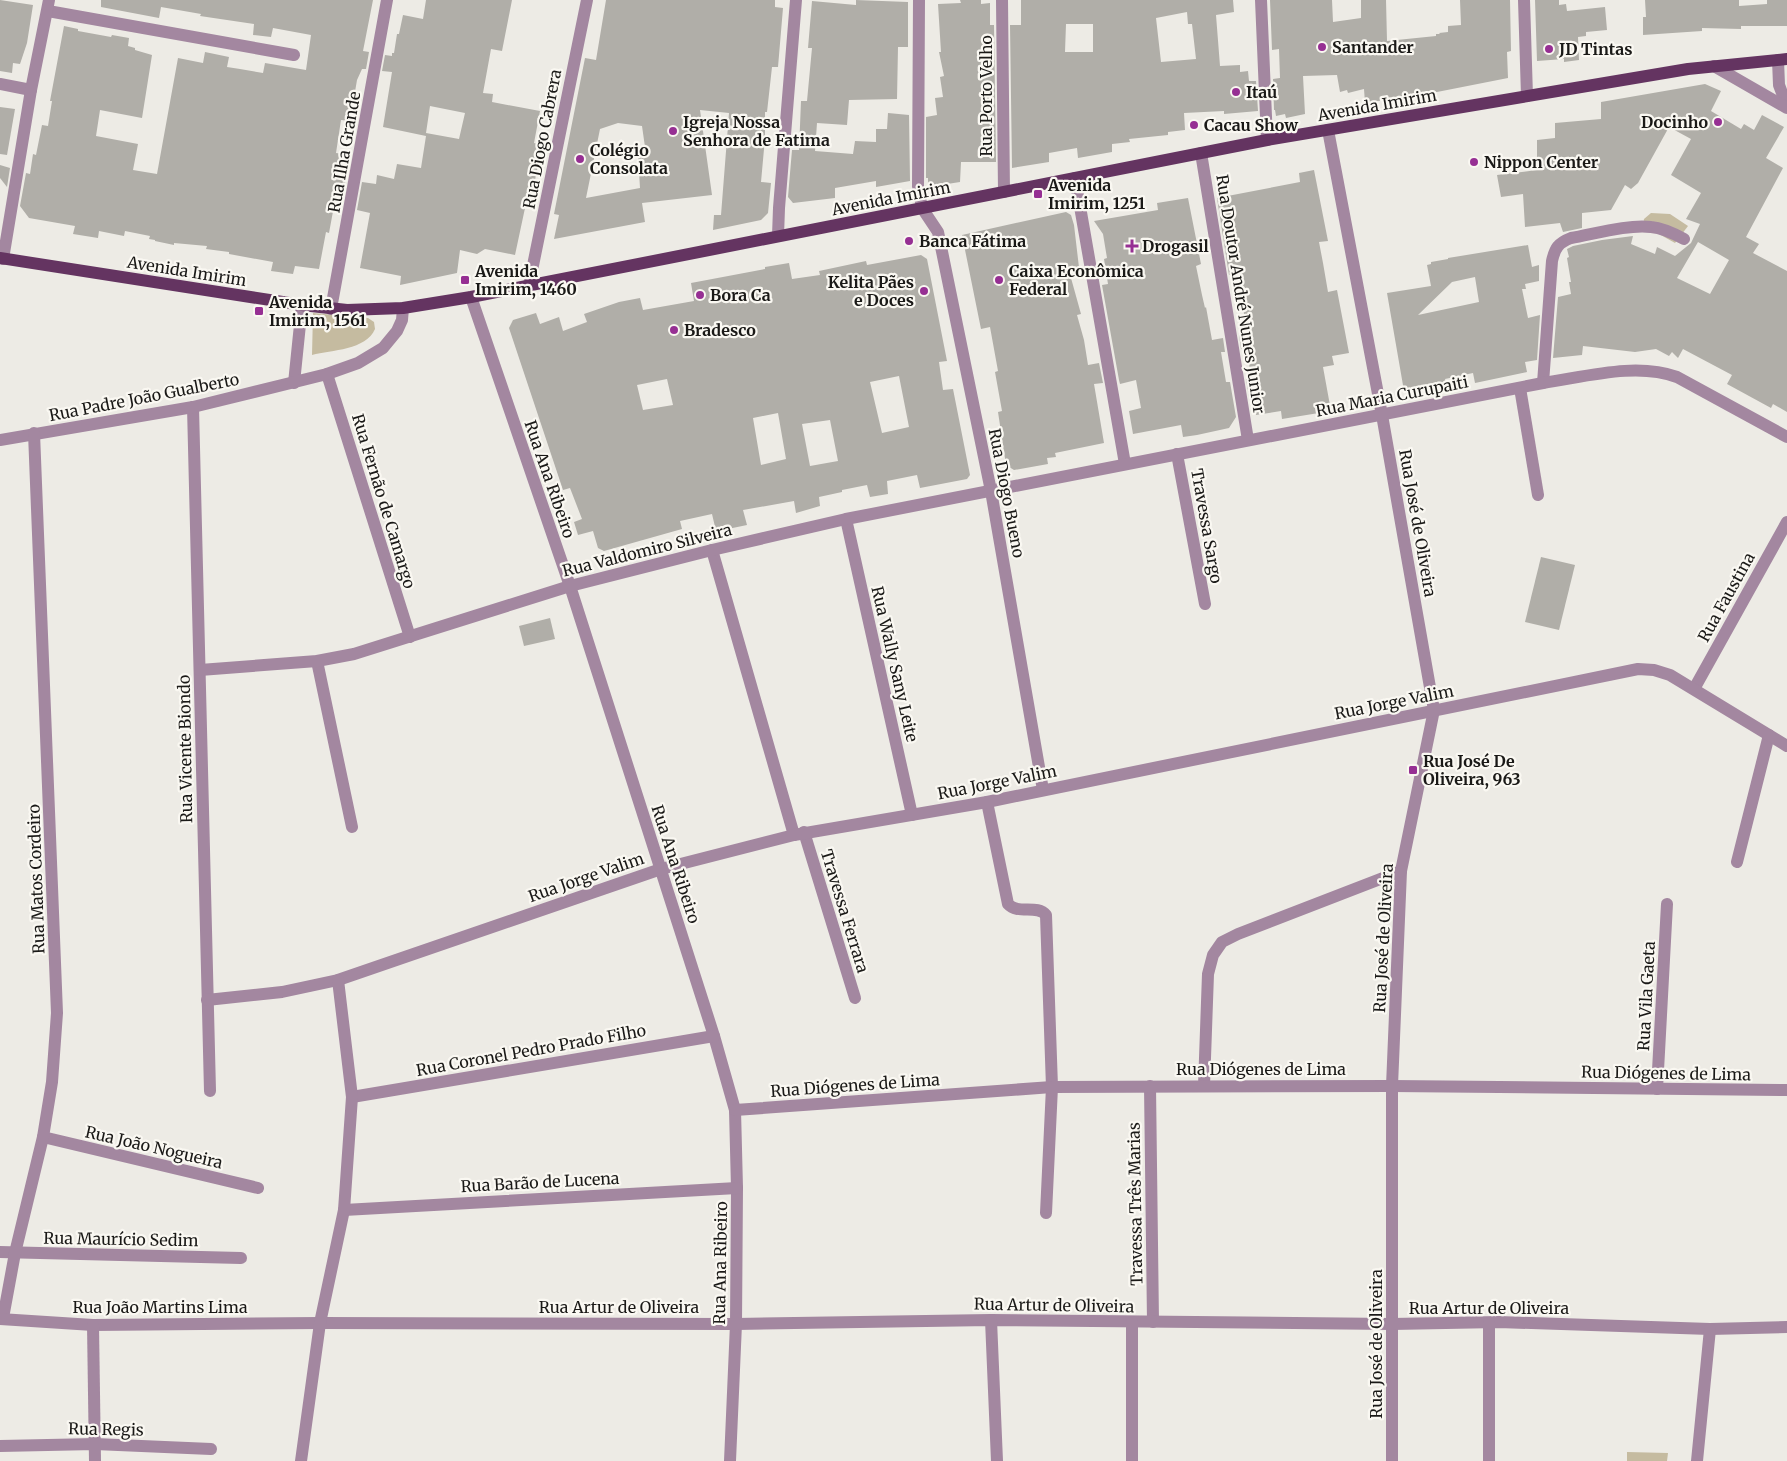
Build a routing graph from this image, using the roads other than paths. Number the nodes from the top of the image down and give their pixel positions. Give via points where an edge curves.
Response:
1 (387, 0) edge
2 (587, 0) edge
3 (796, 0) edge
4 (919, 0) edge
5 (1002, 0) edge
6 (1261, 0) edge
7 (1524, 0) edge
8 (49, 6) edge
9 (294, 55) dead end
10 (1782, 59) edge
11 (1714, 66) junction
12 (0, 84) edge
13 (31, 90) junction
14 (1527, 96) junction
15 (1787, 107) edge
16 (1328, 130) junction
17 (1267, 140) junction
18 (1201, 154) junction
19 (1075, 178) junction
20 (1004, 192) junction
21 (922, 208) junction
22 (778, 236) junction
23 (1684, 239) dead end
24 (1, 259) edge
25 (529, 285) junction
26 (471, 297) junction
27 (302, 306) junction
28 (403, 308) junction
29 (332, 309) junction
30 (327, 374) junction
31 (294, 383) junction
32 (1543, 383) junction
33 (1520, 388) junction
34 (193, 407) junction
35 (1382, 415) junction
36 (34, 433) junction
37 (1787, 437) edge
38 (0, 440) edge
39 (1248, 440) junction
40 (1177, 454) junction
41 (1125, 464) junction
42 (991, 492) junction
43 (1538, 495) dead end
44 (846, 519) junction
45 (1787, 522) edge
46 (712, 550) junction
47 (570, 586) junction
48 (1204, 604) dead end
49 (410, 637) junction
50 (317, 661) junction
51 (200, 670) junction
52 (1694, 689) junction
53 (1434, 710) junction
54 (1768, 735) junction
55 (1787, 746) edge
56 (1043, 790) junction
57 (988, 802) junction
58 (912, 815) junction
59 (352, 827) dead end
60 (799, 834) junction
61 (1737, 862) dead end
62 (660, 869) junction
63 (1401, 871) junction
64 (1667, 904) dead end
65 (338, 980) junction
66 (855, 998) dead end
67 (207, 1000) junction
68 (714, 1036) junction
69 (1150, 1086) junction
70 (1204, 1086) junction
71 (1392, 1086) junction
72 (1052, 1087) junction
73 (1657, 1089) junction
74 (1787, 1090) edge
75 (210, 1091) dead end
76 (352, 1097) junction
77 (735, 1110) junction
78 (43, 1137) junction
79 (258, 1188) dead end
80 (737, 1188) junction
81 (344, 1210) junction
82 (1046, 1213) dead end
83 (0, 1252) edge
84 (15, 1253) junction
85 (241, 1258) dead end
86 (2, 1318) edge
87 (991, 1320) junction
88 (1132, 1322) junction
89 (1153, 1322) junction
90 (320, 1323) junction
91 (1489, 1323) junction
92 (736, 1324) junction
93 (1392, 1324) junction
94 (93, 1325) junction
95 (1787, 1327) edge
96 (1710, 1328) junction
97 (95, 1444) junction
98 (0, 1446) edge
99 (211, 1449) dead end
100 (95, 1461) edge
101 (301, 1461) edge
102 (730, 1461) edge
103 (997, 1461) edge
104 (1132, 1461) edge
105 (1392, 1461) edge
106 (1489, 1461) edge
107 (1697, 1461) edge

1 - 29 street, Rua Ilha Grande
2 - 25 street, Rua Diogo Cabrera
3 - 22 street
4 - 21 street via 918,186
5 - 20 street, Rua Porto Velho
6 - 17 street
7 - 14 street
8 - 9 street
8 - 13 street
10 - 11 main road, Avenida Imirim
10 - 15 street via 1779,85
11 - 14 main road, Avenida Imirim
11 - 15 street
12 - 13 street
13 - 24 street
14 - 16 main road, Avenida Imirim
16 - 17 main road, Avenida Imirim
16 - 35 street, Rua José de Oliveira
17 - 18 main road, Avenida Imirim
18 - 19 main road, Avenida Imirim
18 - 39 street, Rua Doutor André Nunes Junior
19 - 20 main road, Avenida Imirim
19 - 41 street
20 - 21 main road, Avenida Imirim
21 - 22 main road, Avenida Imirim
21 - 42 street, Rua Diogo Bueno via 938,232
22 - 25 main road, Avenida Imirim
23 - 32 street via 1668,231 1637,227 1571,238 1555,249
24 - 27 main road, Avenida Imirim
25 - 26 main road, Avenida Imirim
26 - 28 main road, Avenida Imirim
26 - 47 street, Rua Ana Ribeiro
27 - 29 main road, Avenida Imirim
27 - 31 street
28 - 29 main road, Avenida Imirim
28 - 30 street, Rua Padre João Gualberto via 397,331 383,348
30 - 31 street, Rua Padre João Gualberto
30 - 49 street, Rua Fernão de Camargo
31 - 34 street, Rua Padre João Gualberto
32 - 33 street, Rua Maria Curupaiti
32 - 37 street, Rua Maria Curupaiti via 1630,370 1661,371
33 - 35 street, Rua Maria Curupaiti
33 - 43 street
34 - 36 street, Rua Padre João Gualberto
34 - 51 street, Rua Vicente Biondo
35 - 39 street, Rua Maria Curupaiti
35 - 53 street, Rua José de Oliveira
36 - 38 street, Rua Padre João Gualberto
36 - 78 street, Rua Matos Cordeiro via 57,1013 52,1082
39 - 40 street, Rua Maria Curupaiti
40 - 41 street, Rua Maria Curupaiti
40 - 48 street, Travessa Sargo
41 - 42 street, Rua Maria Curupaiti
42 - 44 street, Rua Valdomiro Silveira
42 - 56 street, Rua Diogo Bueno
44 - 46 street, Rua Valdomiro Silveira
44 - 58 street, Rua Wally Sany Leite
45 - 52 street, Rua Faustina
46 - 47 street, Rua Valdomiro Silveira
46 - 60 street, Travessa Ferrara
47 - 49 street, Rua Valdomiro Silveira
47 - 62 street, Rua Ana Ribeiro
49 - 50 street, Rua Valdomiro Silveira
50 - 51 street, Rua Valdomiro Silveira
50 - 59 street
51 - 67 street, Rua Vicente Biondo
52 - 53 street, Rua Jorge Valim via 1670,675 1638,669
52 - 54 street, Rua Jorge Valim
53 - 56 street, Rua Jorge Valim
53 - 63 street, Rua José de Oliveira
54 - 55 street, Rua Jorge Valim
54 - 61 street
56 - 57 street, Rua Jorge Valim
57 - 58 street, Rua Jorge Valim
57 - 72 street via 1008,904 1015,909 1040,910 1046,915
58 - 60 street, Rua Jorge Valim
60 - 62 street, Rua Jorge Valim
60 - 66 street, Travessa Ferrara
62 - 65 street, Rua Jorge Valim
62 - 68 street, Rua Ana Ribeiro
63 - 70 street via 1222,942 1213,954 1208,974
63 - 71 street, Rua José de Oliveira
64 - 73 street, Rua Vila Gaeta
65 - 67 street, Rua Jorge Valim via 282,992
65 - 76 street
67 - 75 street, Rua Vicente Biondo
68 - 76 street, Rua Coronel Pedro Prado Filho
68 - 77 street, Rua Ana Ribeiro
69 - 70 street, Rua Diógenes de Lima
69 - 72 street, Rua Diógenes de Lima
69 - 89 street, Travessa Três Marias
70 - 71 street, Rua Diógenes de Lima
71 - 73 street, Rua Diógenes de Lima
71 - 93 street, Rua José de Oliveira
72 - 77 street, Rua Diógenes de Lima
72 - 82 street
73 - 74 street, Rua Diógenes de Lima
76 - 81 street
77 - 80 street, Rua Ana Ribeiro
78 - 79 street, Rua João Nogueira
78 - 84 street, Rua Matos Cordeiro
80 - 81 street, Rua Barão de Lucena
80 - 92 street, Rua Ana Ribeiro
81 - 90 street
83 - 84 street, Rua Maurício Sedim
84 - 85 street, Rua Maurício Sedim
84 - 86 street, Rua Matos Cordeiro
86 - 94 street, Rua João Martins Lima
87 - 88 street, Rua Artur de Oliveira
87 - 92 street, Rua Artur de Oliveira
87 - 103 street
88 - 89 street, Rua Artur de Oliveira
88 - 104 street
89 - 93 street, Rua Artur de Oliveira
90 - 92 street, Rua Artur de Oliveira
90 - 94 street, Rua João Martins Lima
90 - 101 street
91 - 93 street, Rua Artur de Oliveira
91 - 96 street, Rua Artur de Oliveira
91 - 106 street
92 - 102 street, Rua Ana Ribeiro
93 - 105 street, Rua José de Oliveira
94 - 97 street
95 - 96 street, Rua Artur de Oliveira
96 - 107 street
97 - 98 street, Rua Regis
97 - 99 street, Rua Regis
97 - 100 street

